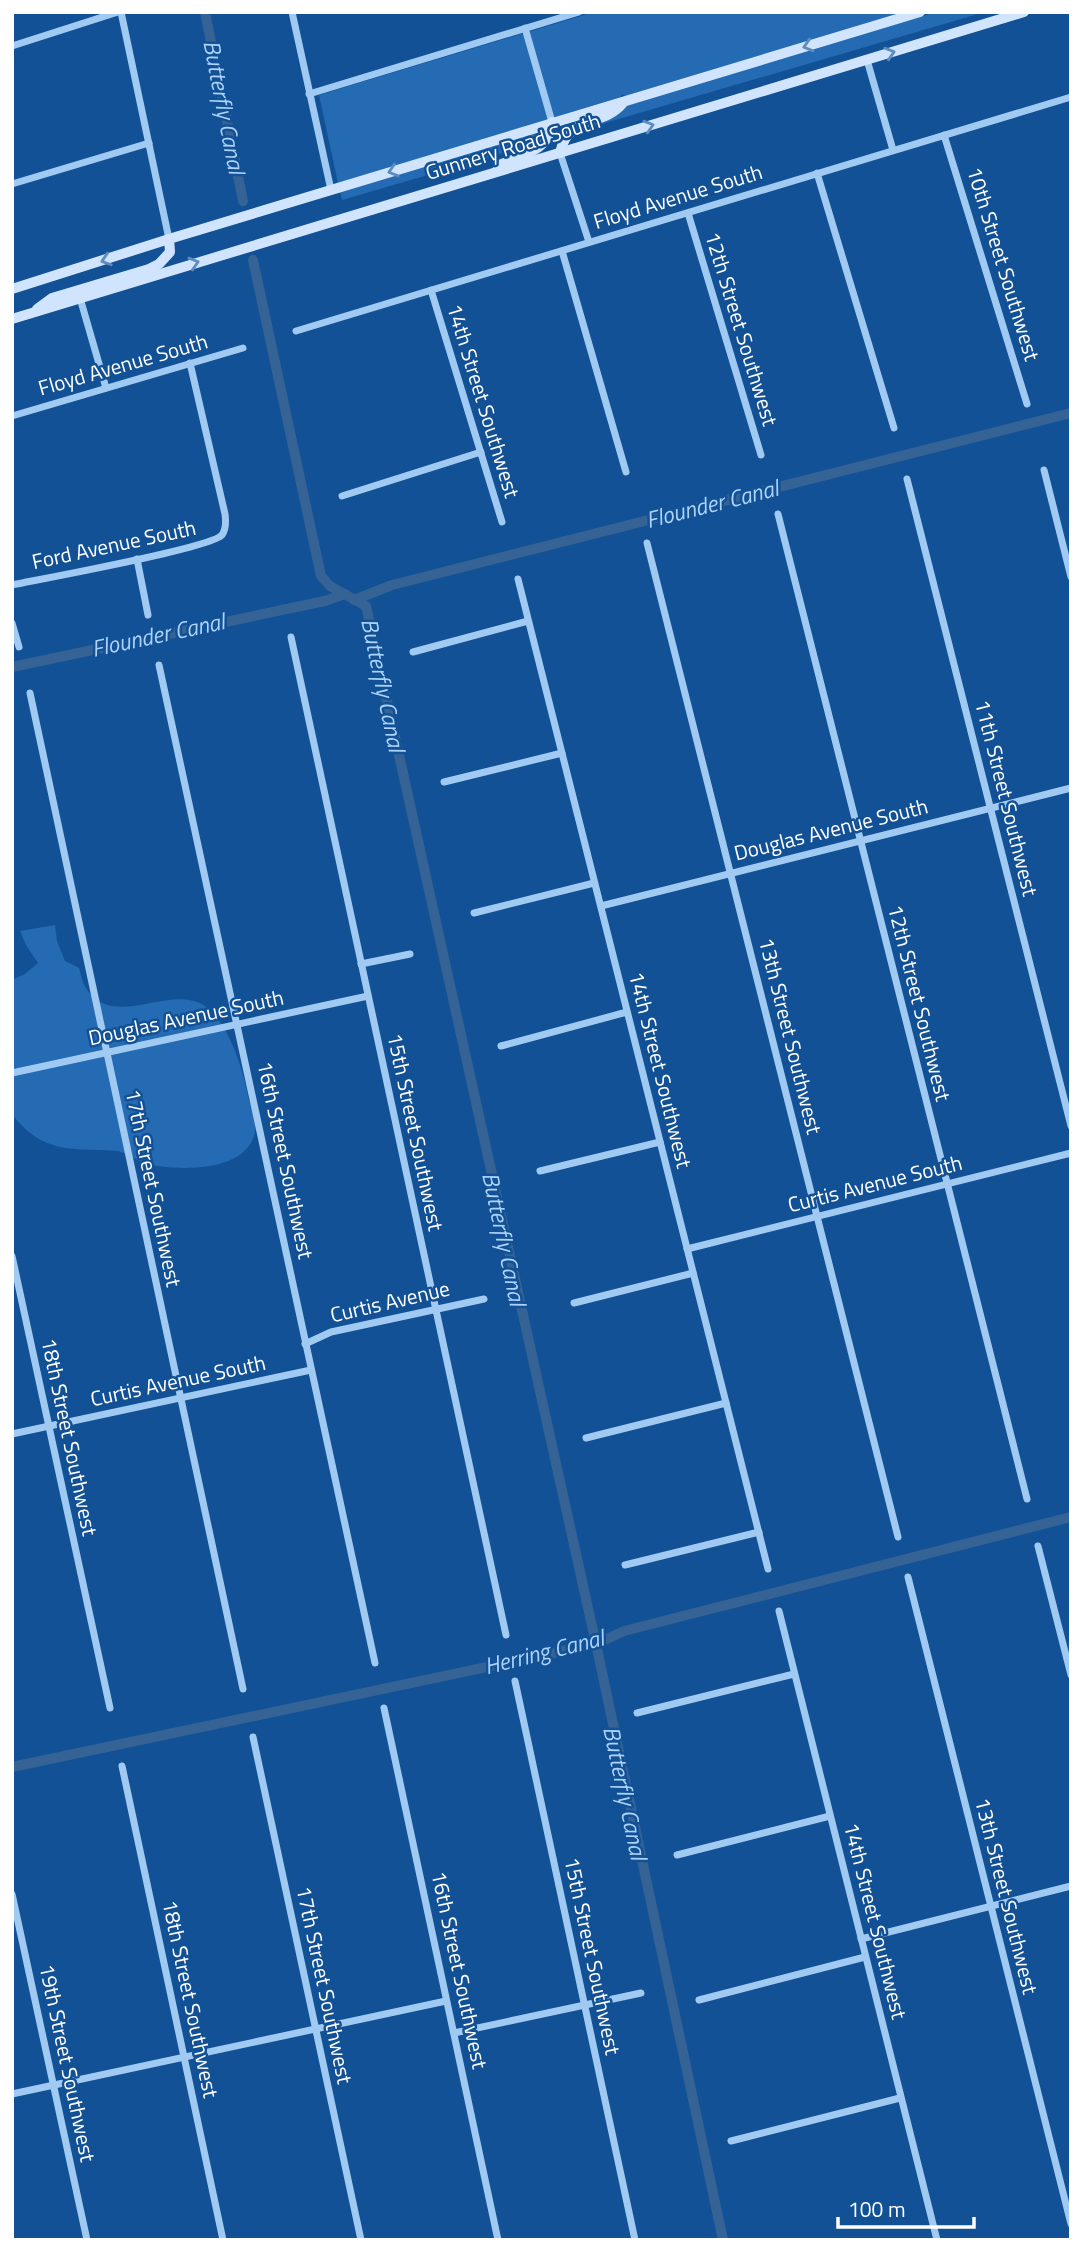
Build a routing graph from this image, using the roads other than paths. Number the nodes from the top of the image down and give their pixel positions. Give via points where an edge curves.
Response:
1 (120, 12) edge
2 (292, 12) edge
3 (579, 12) edge
4 (920, 12) edge
5 (1024, 12) edge
6 (525, 28) junction
7 (12, 46) edge
8 (867, 60) junction
9 (309, 94) junction
10 (1071, 97) edge
11 (624, 101) junction
12 (552, 122) junction
13 (944, 135) junction
14 (149, 143) junction
15 (893, 150) junction
16 (560, 153) junction
17 (495, 173) junction
18 (817, 173) junction
19 (12, 184) edge
20 (331, 190) junction
21 (688, 213) junction
22 (169, 239) junction
23 (589, 242) junction
24 (562, 250) junction
25 (12, 289) edge
26 (431, 290) junction
27 (80, 298) junction
28 (33, 313) junction
29 (12, 319) edge
30 (296, 331) dead end
31 (243, 348) dead end
32 (191, 363) junction
33 (106, 388) junction
34 (1027, 404) dead end
35 (12, 416) edge
36 (894, 428) dead end
37 (481, 452) junction
38 (761, 456) dead end
39 (1044, 470) dead end
40 (626, 471) dead end
41 (907, 479) dead end
42 (342, 496) dead end
43 (778, 514) dead end
44 (502, 522) dead end
45 (647, 543) dead end
46 (137, 559) junction
47 (1071, 577) edge
48 (518, 579) dead end
49 (12, 585) edge
50 (148, 615) dead end
51 (528, 621) junction
52 (12, 623) edge
53 (291, 637) dead end
54 (19, 647) dead end
55 (413, 652) dead end
56 (159, 665) dead end
57 (30, 693) dead end
58 (562, 753) junction
59 (444, 782) dead end
60 (1071, 788) edge
61 (991, 808) junction
62 (860, 841) junction
63 (731, 873) junction
64 (594, 883) junction
65 (601, 906) junction
66 (474, 914) dead end
67 (410, 954) dead end
68 (361, 964) junction
69 (368, 996) junction
70 (627, 1012) junction
71 (237, 1024) junction
72 (501, 1046) dead end
73 (106, 1053) junction
74 (12, 1073) edge
75 (1071, 1126) edge
76 (660, 1142) junction
77 (1071, 1153) edge
78 (540, 1171) dead end
79 (947, 1184) junction
80 (818, 1217) junction
81 (687, 1249) junction
82 (12, 1256) edge
83 (693, 1273) junction
84 (484, 1299) dead end
85 (574, 1303) dead end
86 (436, 1309) junction
87 (305, 1344) junction
88 (311, 1370) junction
89 (180, 1398) junction
90 (726, 1403) junction
91 (49, 1426) junction
92 (12, 1434) edge
93 (586, 1438) dead end
94 (1027, 1499) dead end
95 (759, 1532) junction
96 (898, 1537) dead end
97 (1038, 1546) dead end
98 (625, 1565) dead end
99 (768, 1569) dead end
100 (908, 1577) dead end
101 (779, 1611) dead end
102 (506, 1634) dead end
103 (375, 1663) dead end
104 (794, 1674) junction
105 (1071, 1675) edge
106 (515, 1681) dead end
107 (243, 1689) dead end
108 (110, 1708) dead end
109 (384, 1708) dead end
110 (637, 1713) dead end
111 (253, 1737) dead end
112 (122, 1766) dead end
113 (830, 1816) junction
114 (677, 1855) dead end
115 (1071, 1886) edge
116 (12, 1894) edge
117 (990, 1906) junction
118 (861, 1939) junction
119 (865, 1957) junction
120 (641, 1993) dead end
121 (699, 2000) dead end
122 (446, 2001) junction
123 (585, 2005) junction
124 (316, 2029) junction
125 (454, 2034) junction
126 (184, 2057) junction
127 (53, 2085) junction
128 (12, 2094) edge
129 (900, 2098) junction
130 (731, 2141) dead end
131 (1071, 2224) edge
132 (87, 2240) edge
133 (223, 2240) edge
134 (361, 2240) edge
135 (498, 2240) edge
136 (635, 2240) edge
137 (936, 2240) edge

1 - 7 street
1 - 14 street
2 - 9 street
3 - 6 street
4 -> 11 main road, Gunnery Road South
8 -> 5 main road, Gunnery Road South
6 - 9 street
6 - 12 street
8 - 15 street
16 -> 8 main road, Gunnery Road South
9 - 20 street
10 - 13 street, Floyd Avenue South
11 - 12 main road, Gunnery Road South
11 - 16 main road via 610,114 568,133
12 - 17 main road via 551,132 539,148 502,164
12 -> 20 main road, Gunnery Road South
13 - 15 street, Floyd Avenue South
13 - 34 street, 10th Street Southwest
14 - 19 street
14 - 22 street
15 - 18 street, Floyd Avenue South
16 - 17 main road, Gunnery Road South
16 - 23 street
27 -> 17 main road, Gunnery Road South
18 - 21 street, Floyd Avenue South
18 - 36 street
20 - 22 main road, Gunnery Road South
21 - 23 street, Floyd Avenue South
21 - 38 street, 12th Street Southwest
22 -> 25 main road, Gunnery Road South
22 - 28 main road via 170,252 159,264 52,298
23 - 24 street, Floyd Avenue South
24 - 26 street, Floyd Avenue South
24 - 40 street
26 - 30 street, Floyd Avenue South
26 - 37 street, 14th Street Southwest
27 - 28 main road, Gunnery Road South
27 - 33 street
28 - 29 main road, Gunnery Road South
31 - 32 street, Floyd Avenue South
32 - 33 street, Floyd Avenue South
32 - 46 street, Ford Avenue South via 226,524 213,541
33 - 35 street, Floyd Avenue South
37 - 42 street
37 - 44 street, 14th Street Southwest
39 - 47 street
41 - 61 street, 11th Street Southwest
43 - 62 street, 12th Street Southwest
45 - 63 street, 13th Street Southwest
46 - 49 street, Ford Avenue South
46 - 50 street
48 - 51 street, 14th Street Southwest
51 - 55 street
51 - 58 street, 14th Street Southwest
52 - 54 street
53 - 68 street, 15th Street Southwest
56 - 71 street, 16th Street Southwest
57 - 73 street, 17th Street Southwest
58 - 59 street
58 - 64 street, 14th Street Southwest
60 - 61 street, Douglas Avenue South
61 - 62 street, Douglas Avenue South
61 - 75 street, 11th Street Southwest
62 - 63 street, Douglas Avenue South
62 - 79 street, 12th Street Southwest
63 - 65 street, Douglas Avenue South
63 - 80 street, 13th Street Southwest
64 - 65 street, 14th Street Southwest
64 - 66 street
65 - 70 street, 14th Street Southwest
67 - 68 street
68 - 69 street, 15th Street Southwest
69 - 71 street, Douglas Avenue South
69 - 86 street, 15th Street Southwest
70 - 72 street
70 - 76 street, 14th Street Southwest
71 - 73 street, Douglas Avenue South
71 - 87 street, 16th Street Southwest
73 - 74 street, Douglas Avenue South
73 - 89 street, 17th Street Southwest
76 - 78 street
76 - 81 street, 14th Street Southwest
77 - 79 street, Curtis Avenue South
79 - 80 street, Curtis Avenue South
79 - 94 street, 12th Street Southwest
80 - 81 street, Curtis Avenue South
80 - 96 street, 13th Street Southwest
81 - 83 street, 14th Street Southwest
82 - 91 street, 18th Street Southwest
83 - 85 street
83 - 90 street, 14th Street Southwest
84 - 86 street, Curtis Avenue
86 - 87 street, Curtis Avenue via 331,1332
86 - 102 street, 15th Street Southwest
87 - 88 street, 16th Street Southwest
88 - 89 street, Curtis Avenue South
88 - 103 street, 16th Street Southwest
89 - 91 street, Curtis Avenue South
89 - 107 street, 17th Street Southwest
90 - 93 street
90 - 95 street, 14th Street Southwest
91 - 92 street, Curtis Avenue South
91 - 108 street, 18th Street Southwest
95 - 98 street
95 - 99 street, 14th Street Southwest
97 - 105 street
100 - 117 street, 13th Street Southwest
101 - 104 street, 14th Street Southwest
104 - 110 street
104 - 113 street, 14th Street Southwest
106 - 123 street, 15th Street Southwest
109 - 122 street, 16th Street Southwest
111 - 124 street, 17th Street Southwest
112 - 126 street, 18th Street Southwest
113 - 114 street
113 - 118 street, 14th Street Southwest
115 - 117 street
116 - 127 street, 19th Street Southwest
117 - 118 street
117 - 131 street, 13th Street Southwest
118 - 119 street, 14th Street Southwest
119 - 121 street
119 - 129 street, 14th Street Southwest
120 - 123 street
122 - 124 street
122 - 125 street, 16th Street Southwest
123 - 125 street
123 - 136 street, 15th Street Southwest
124 - 126 street
124 - 134 street, 17th Street Southwest
125 - 135 street, 16th Street Southwest
126 - 127 street
126 - 133 street, 18th Street Southwest
127 - 128 street
127 - 132 street, 19th Street Southwest
129 - 130 street
129 - 137 street, 14th Street Southwest

